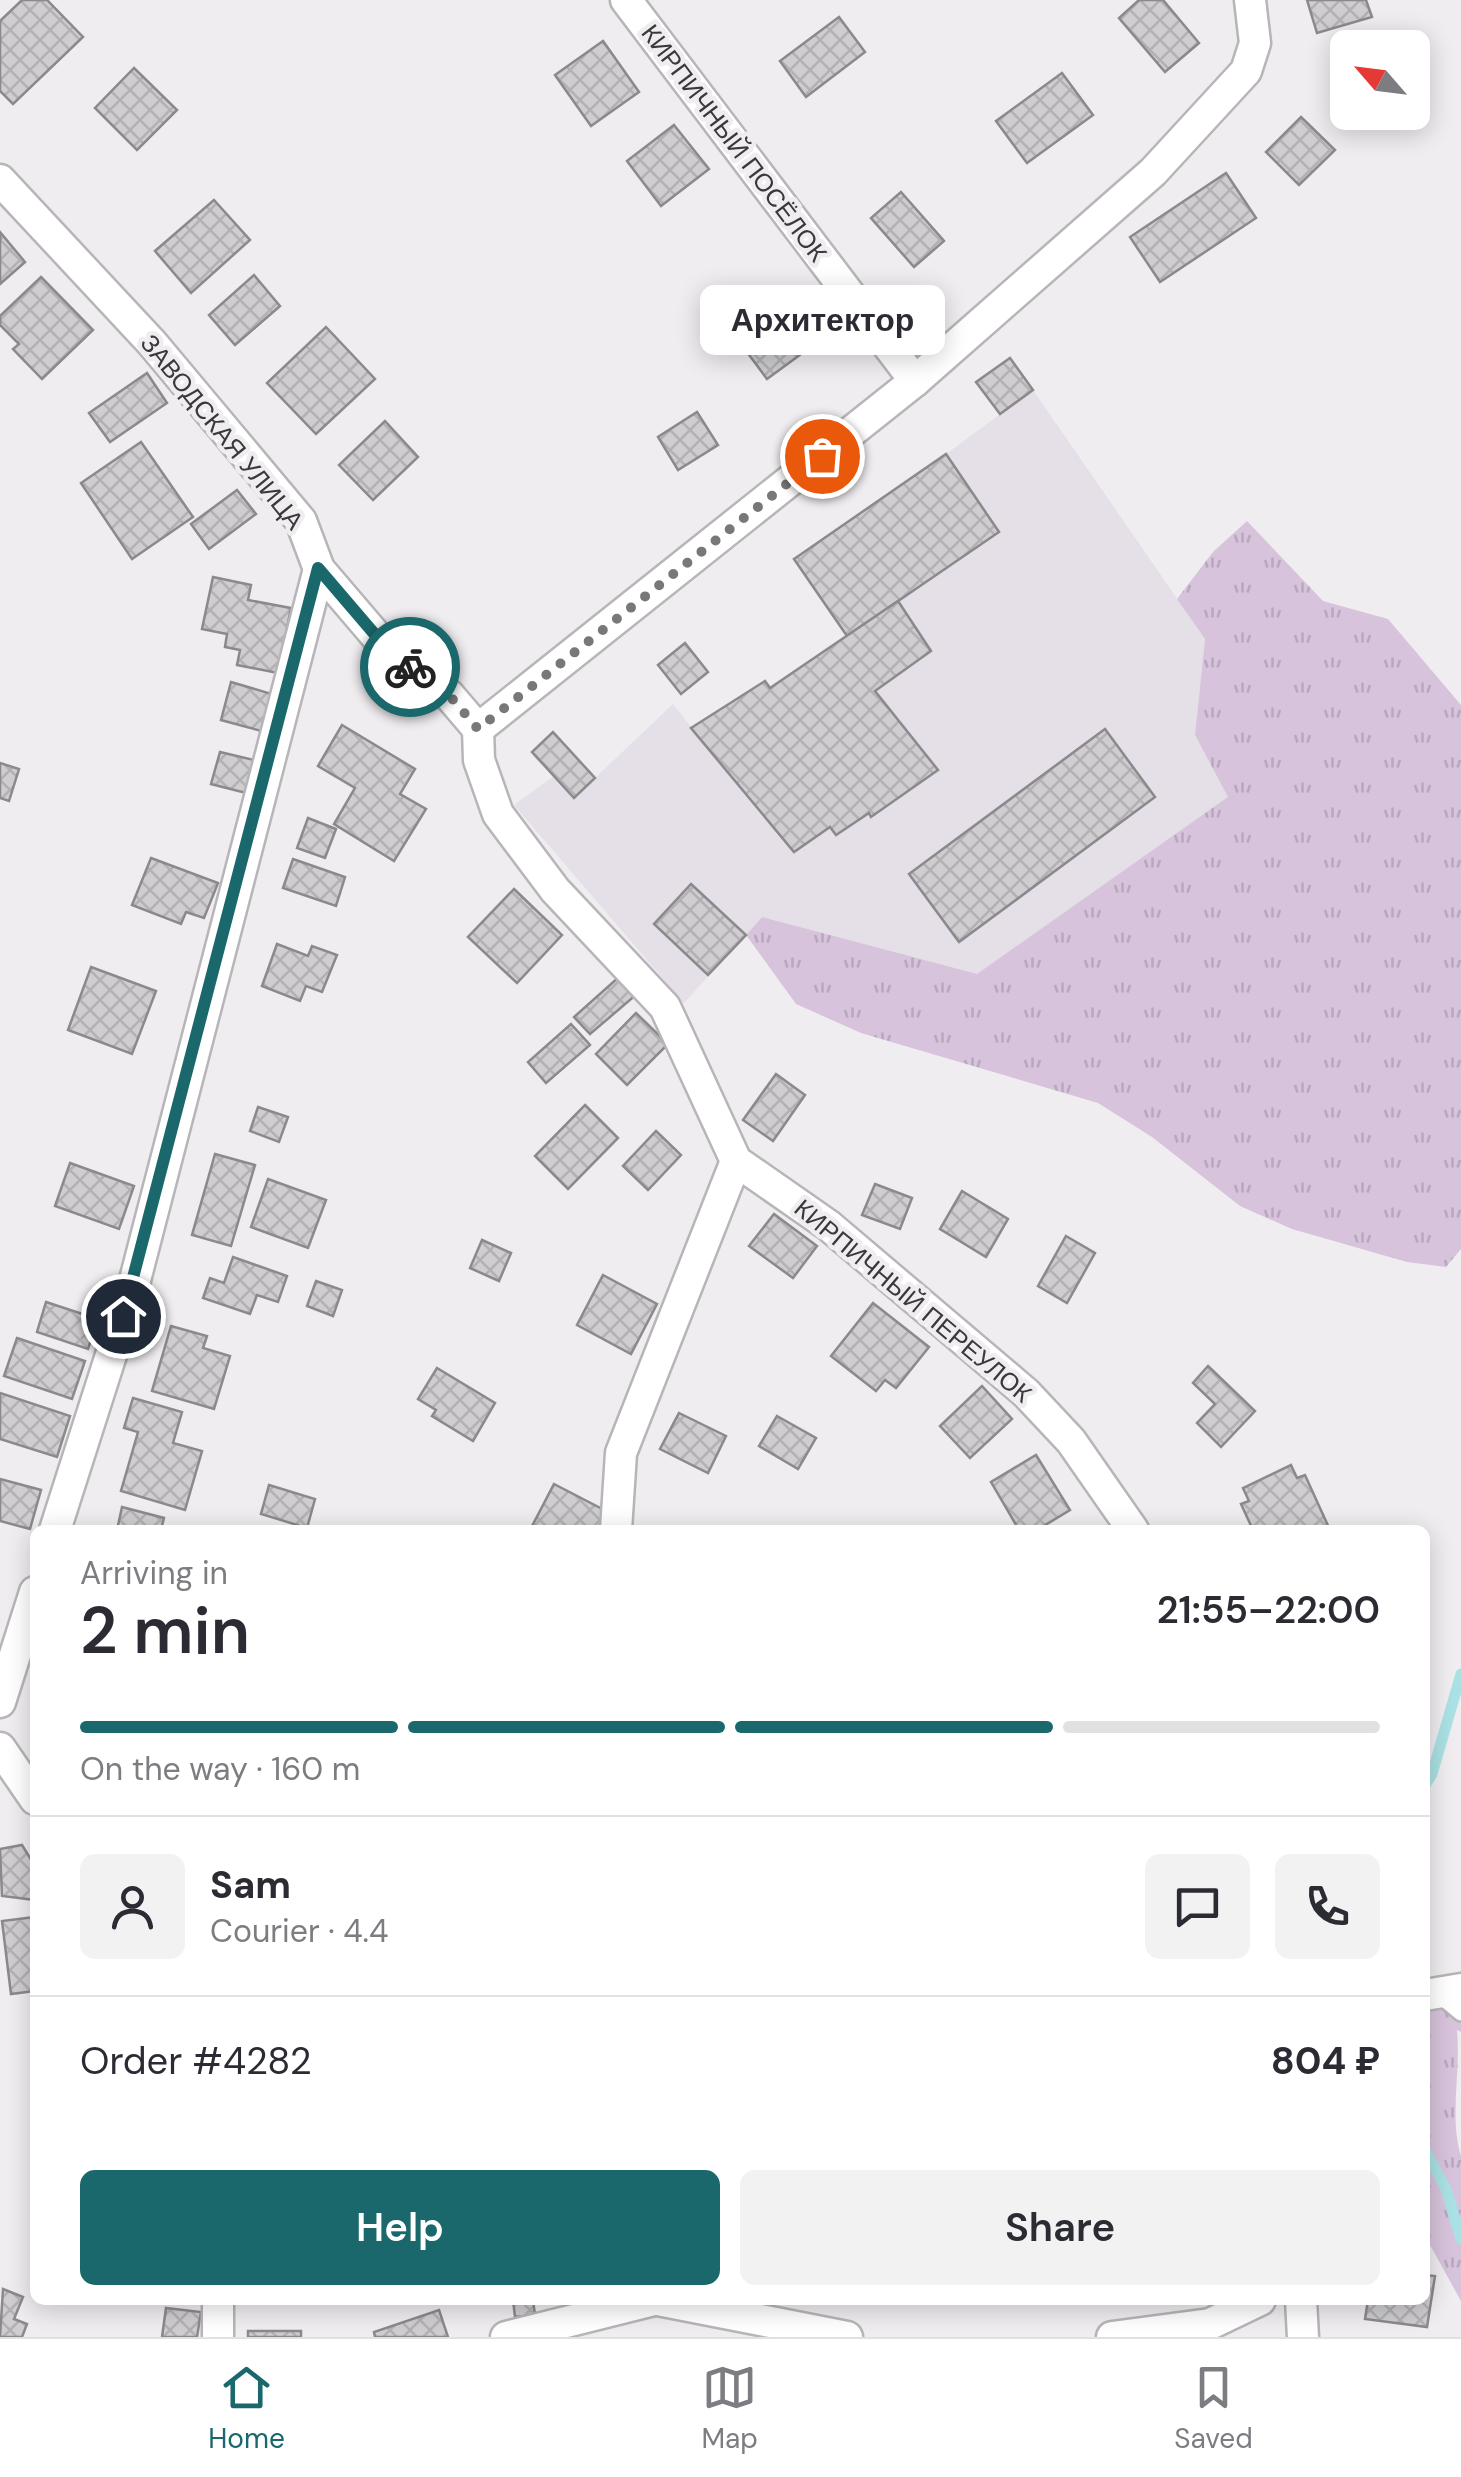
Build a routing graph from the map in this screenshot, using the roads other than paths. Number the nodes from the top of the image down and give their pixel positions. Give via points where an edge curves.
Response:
1 (626, 0) edge
2 (1250, 0) edge
3 (0, 180) edge
4 (915, 382) junction
5 (318, 568) junction
6 (478, 729) junction
7 (736, 1161) junction
8 (57, 1525) edge
9 (616, 1525) edge
10 (1130, 1525) edge
11 (30, 1605) edge
12 (6, 1665) edge
13 (0, 1702) edge
14 (0, 1748) edge
15 (30, 1784) edge
16 (218, 2305) edge
17 (636, 2305) edge
18 (682, 2305) edge
19 (1252, 2305) edge
20 (1301, 2305) edge
21 (1209, 2330) edge
22 (218, 2337) edge
23 (506, 2337) edge
24 (847, 2337) edge
25 (1112, 2337) edge
26 (1303, 2337) edge

1 - 4 street, КИРПИЧНЫЙ ПОСЁЛОК
2 - 4 street via 1256,43 1246,70 1154,172
3 - 5 street, ЗАВОДСКАЯ УЛИЦА via 152,344 301,522
4 - 6 street
5 - 6 street, ЗАВОДСКАЯ УЛИЦА via 389,651 449,695
5 - 8 street via 134,1280
6 - 7 street via 479,760 498,814 555,890 665,1007
7 - 9 street via 622,1453
7 - 10 street, КИРПИЧНЫЙ ПЕРЕУЛОК via 828,1224 1026,1393 1071,1441
11 - 12 street
12 - 13 street
14 - 15 street
16 - 22 street
17 - 23 street
18 - 24 street
19 - 21 street
20 - 26 street
21 - 25 street

